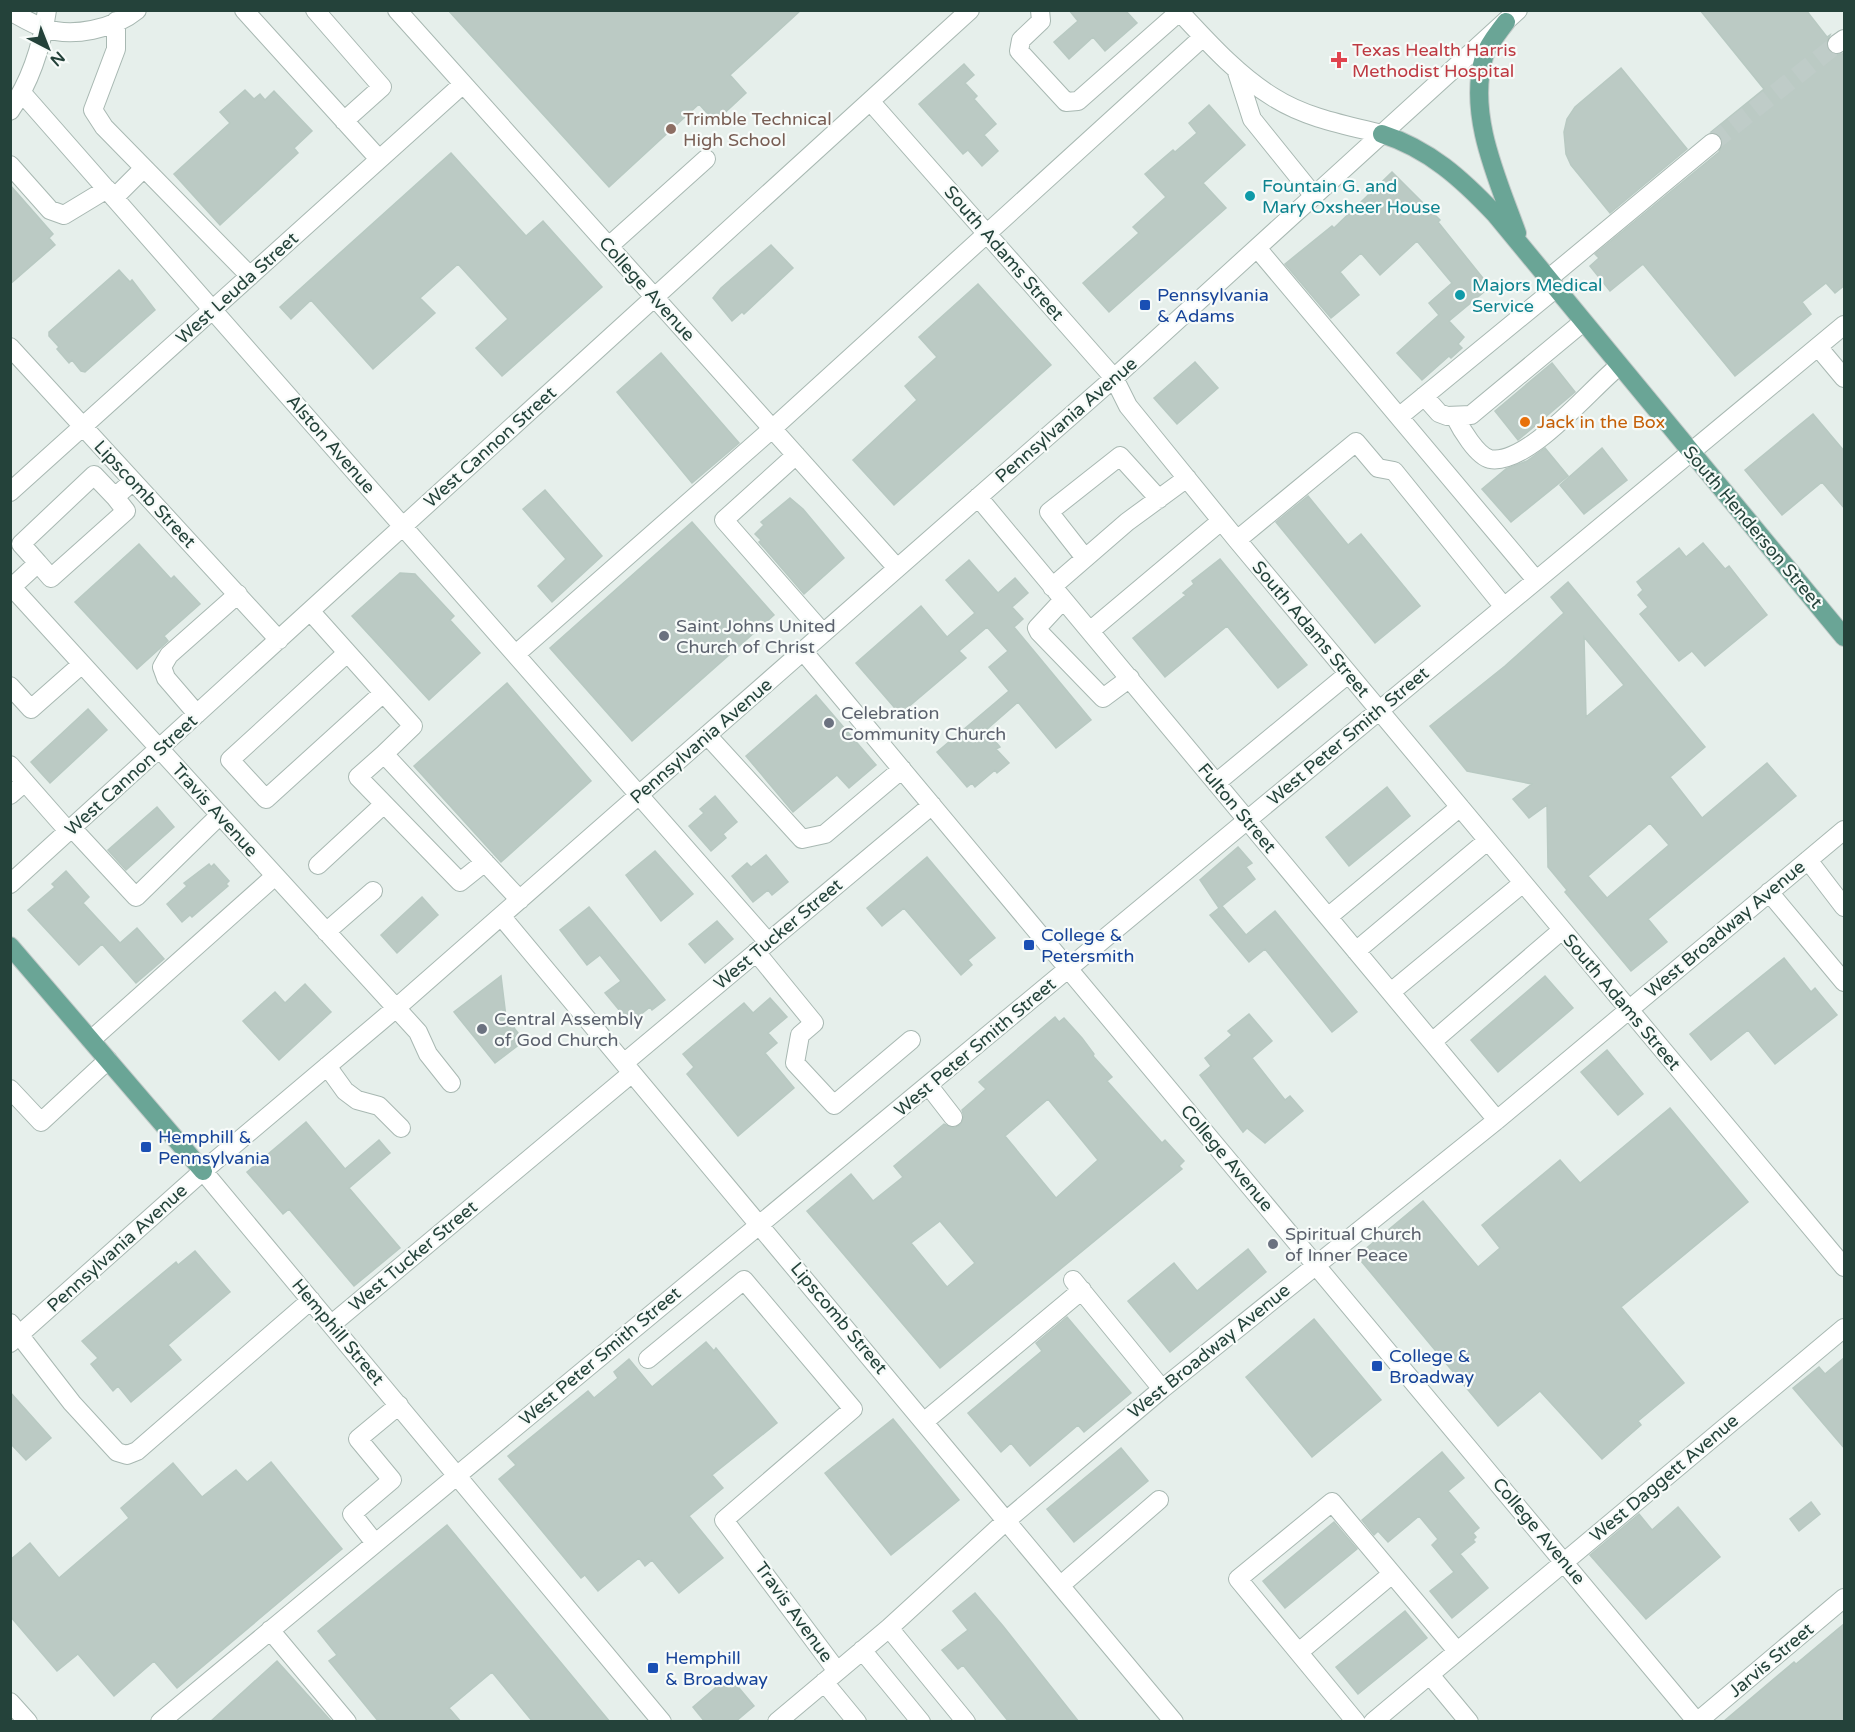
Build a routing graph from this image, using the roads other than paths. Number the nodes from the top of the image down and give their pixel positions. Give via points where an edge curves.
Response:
1 (137, 10) edge
2 (244, 10) edge
3 (397, 10) edge
4 (970, 10) edge
5 (1040, 10) edge
6 (10, 11) edge
7 (1178, 11) edge
8 (320, 12) edge
9 (1512, 16) edge
10 (46, 20) edge
11 (116, 21) junction
12 (1203, 37) junction
13 (1236, 69) junction
14 (463, 84) junction
15 (22, 93) junction
16 (870, 101) junction
17 (10, 111) edge
18 (344, 121) junction
19 (1382, 134) junction
20 (1712, 142) tunnel mouth
21 (379, 159) junction
22 (706, 159) dead end
23 (11, 165) edge
24 (144, 168) junction
25 (110, 194) junction
26 (1314, 196) junction
27 (987, 234) junction
28 (609, 246) junction
29 (1522, 246) junction
30 (1257, 248) junction
31 (250, 276) junction
32 (1552, 284) junction
33 (655, 298) junction
34 (213, 309) junction
35 (1583, 322) junction
36 (1845, 325) edge
37 (1818, 347) junction
38 (10, 348) edge
39 (1619, 366) junction
40 (1114, 378) junction
41 (1845, 378) edge
42 (1424, 396) junction
43 (1400, 416) junction
44 (1455, 417) junction
45 (83, 426) junction
46 (772, 429) junction
47 (1691, 452) junction
48 (796, 455) junction
49 (1187, 478) junction
50 (133, 481) junction
51 (10, 492) edge
52 (115, 497) junction
53 (978, 498) junction
54 (1159, 499) junction
55 (1221, 521) junction
56 (404, 526) junction
57 (1237, 540) junction
58 (1085, 558) junction
59 (38, 563) junction
60 (897, 568) junction
61 (1536, 580) junction
62 (11, 586) edge
63 (1058, 593) junction
64 (238, 594) junction
65 (1504, 607) junction
66 (311, 612) junction
67 (1090, 632) junction
68 (824, 633) junction
69 (1845, 637) edge
70 (279, 640) junction
71 (803, 651) junction
72 (347, 653) junction
73 (516, 654) junction
74 (82, 664) junction
75 (1348, 674) junction
76 (1131, 678) junction
77 (10, 686) edge
78 (383, 693) junction
79 (1379, 711) junction
80 (197, 714) junction
81 (707, 735) junction
82 (159, 749) junction
83 (384, 754) junction
84 (10, 765) edge
85 (902, 769) junction
86 (25, 782) junction
87 (1216, 783) junction
88 (640, 794) junction
89 (10, 795) edge
90 (383, 805) junction
91 (932, 805) junction
92 (1460, 807) junction
93 (220, 815) junction
94 (1247, 820) junction
95 (70, 830) junction
96 (1845, 830) edge
97 (1487, 841) junction
98 (1808, 860) junction
99 (485, 862) junction
100 (318, 865) dead end
101 (275, 876) junction
102 (1523, 883) junction
103 (10, 884) edge
104 (373, 891) dead end
105 (1769, 892) junction
106 (520, 900) junction
107 (1845, 907) edge
108 (501, 916) junction
109 (1328, 917) junction
110 (1562, 930) junction
111 (326, 933) junction
112 (10, 946) edge
113 (762, 947) junction
114 (1356, 951) junction
115 (1068, 968) junction
116 (1845, 982) edge
117 (1391, 992) junction
118 (395, 1009) junction
119 (1629, 1010) junction
120 (91, 1040) junction
121 (911, 1040) dead end
122 (1432, 1042) junction
123 (108, 1060) junction
124 (327, 1066) junction
125 (628, 1068) junction
126 (451, 1083) dead end
127 (929, 1086) junction
128 (10, 1089) edge
129 (953, 1117) dead end
130 (1497, 1120) junction
131 (401, 1128) dead end
132 (203, 1171) junction
133 (760, 1224) junction
134 (1315, 1264) junction
135 (1845, 1267) edge
136 (684, 1287) junction
137 (311, 1300) junction
138 (703, 1314) junction
139 (332, 1324) junction
140 (1845, 1328) edge
141 (14, 1333) edge
142 (648, 1359) dead end
143 (1162, 1389) junction
144 (399, 1405) junction
145 (925, 1421) junction
146 (457, 1475) junction
147 (1159, 1500) dead end
148 (1007, 1520) junction
149 (375, 1543) junction
150 (1565, 1562) junction
151 (1392, 1574) junction
152 (1061, 1585) junction
153 (1845, 1598) edge
154 (889, 1628) junction
155 (270, 1630) junction
156 (862, 1650) junction
157 (1457, 1651) junction
158 (1299, 1652) junction
159 (1430, 1675) junction
160 (831, 1677) junction
161 (12, 1705) edge
162 (339, 1718) edge
163 (1386, 1718) edge
164 (28, 1722) edge
165 (160, 1722) edge
166 (662, 1722) edge
167 (777, 1722) edge
168 (857, 1722) edge
169 (921, 1722) edge
170 (966, 1722) edge
171 (1174, 1722) edge
172 (1356, 1722) edge
173 (1469, 1722) edge
174 (1697, 1722) edge

1 - 11 street
2 - 18 street
3 - 14 street, College Avenue
4 - 16 street, West Cannon Street
5 - 7 street via 1041,21 1021,40 1019,51 1066,102 1078,101
6 - 10 street
7 - 12 street, South Henderson Street
8 - 18 street via 382,87
9 - 19 street, Pennsylvania Avenue
9 - 29 main road via 1491,42 1484,58 1480,100 1491,162
10 - 11 street via 75,33
10 - 15 street
11 - 24 street via 116,49 93,110
12 - 13 street, South Henderson Street
12 - 27 street
13 - 19 street, South Henderson Street via 1299,110
13 - 26 street via 1252,119
14 - 21 street, West Leuda Street
14 - 28 street, College Avenue
15 - 17 street
15 - 25 street, Alston Avenue
16 - 27 street, South Adams Street
16 - 33 street, West Cannon Street
18 - 21 street
19 - 26 street, Pennsylvania Avenue
19 - 29 main road, South Henderson Street via 1405,141 1440,163 1480,199
20 - 32 street
21 - 31 street, West Leuda Street
22 - 28 street
23 - 25 street via 50,210 64,215
24 - 25 street
24 - 31 street
25 - 34 street, Alston Avenue
26 - 30 street, Pennsylvania Avenue
27 - 40 street, South Adams Street
27 - 46 street
28 - 33 street, College Avenue
29 - 32 main road, South Henderson Street
30 - 40 street, Pennsylvania Avenue
30 - 43 street
31 - 34 street, West Leuda Street
32 - 35 main road, South Henderson Street
32 - 42 street
33 - 46 street, College Avenue
33 - 56 street, West Cannon Street
34 - 45 street, West Leuda Street
34 - 56 street, Alston Avenue
35 - 39 main road, South Henderson Street
35 - 44 street via 1477,412
36 - 37 street, West Peter Smith Street
37 - 41 street
37 - 47 street, West Peter Smith Street
38 - 45 street, Lipscomb Street
39 - 44 street via 1563,420 1532,444 1504,457 1489,459 1483,455
39 - 47 main road, South Henderson Street
40 - 49 street, South Adams Street via 1128,406
40 - 53 street, Pennsylvania Avenue
42 - 43 street
42 - 44 street via 1439,413
43 - 61 street
45 - 50 street, Lipscomb Street
45 - 51 street, West Leuda Street
46 - 48 street, College Avenue
46 - 73 street
47 - 61 street, West Peter Smith Street
47 - 69 main road, South Henderson Street
48 - 60 street, College Avenue
48 - 68 street via 724,520
49 - 54 street
49 - 55 street, South Adams Street
50 - 52 street
50 - 64 street, Lipscomb Street
52 - 59 street via 126,511 51,578
52 - 59 street via 94,475 21,544
53 - 60 street, Pennsylvania Avenue
53 - 63 street, Fulton Street
54 - 58 street
54 - 58 street via 1120,456 1049,512
55 - 57 street, South Adams Street
55 - 67 street
56 - 66 street, West Cannon Street
56 - 73 street, Alston Avenue
57 - 65 street via 1356,442 1378,468 1394,471
57 - 75 street, South Adams Street
58 - 63 street
59 - 62 street
60 - 68 street, Pennsylvania Avenue
61 - 65 street, West Peter Smith Street
62 - 74 street, Travis Avenue
63 - 67 street, Fulton Street
63 - 76 street via 1037,628 1039,632 1103,698
64 - 70 street, Lipscomb Street
64 - 80 street via 169,655 162,667 166,678
65 - 79 street, West Peter Smith Street
66 - 70 street, West Cannon Street
66 - 72 street
67 - 76 street, Fulton Street
68 - 71 street, Pennsylvania Avenue
70 - 80 street, West Cannon Street
71 - 81 street, Pennsylvania Avenue
71 - 85 street, College Avenue
72 - 78 street
72 - 78 street via 230,760 266,799
73 - 88 street, Alston Avenue
74 - 77 street via 31,709
74 - 82 street, Travis Avenue
75 - 79 street, South Adams Street
75 - 87 street
76 - 87 street, Fulton Street
78 - 83 street via 412,726
79 - 92 street, South Adams Street
79 - 94 street, West Peter Smith Street
80 - 82 street, West Cannon Street
81 - 85 street via 802,839 825,834
81 - 88 street, Pennsylvania Avenue
82 - 93 street, Travis Avenue
82 - 95 street, West Cannon Street
83 - 90 street via 358,777
83 - 99 street
84 - 86 street
85 - 91 street, College Avenue
86 - 89 street
86 - 95 street
87 - 94 street, Fulton Street
88 - 106 street, Pennsylvania Avenue
88 - 113 street, Alston Avenue
90 - 99 street via 460,882
90 - 100 street
91 - 113 street, West Tucker Street
91 - 115 street, College Avenue
92 - 97 street, South Adams Street
92 - 109 street
93 - 95 street via 136,897
93 - 101 street, Travis Avenue
94 - 109 street, Fulton Street
94 - 115 street, West Peter Smith Street
95 - 103 street, West Cannon Street
96 - 98 street, West Broadway Avenue
97 - 102 street, South Adams Street
97 - 114 street
98 - 105 street, West Broadway Avenue
98 - 107 street
99 - 106 street
101 - 111 street, Travis Avenue
101 - 120 street
102 - 110 street, South Adams Street
102 - 117 street
104 - 111 street
105 - 116 street
105 - 119 street, West Broadway Avenue
106 - 108 street, Pennsylvania Avenue
108 - 118 street, Pennsylvania Avenue
108 - 125 street, Lipscomb Street
109 - 114 street, Fulton Street
110 - 119 street, South Adams Street
110 - 122 street
111 - 118 street, Travis Avenue
112 - 120 main road, Hemphill Street
113 - 121 street, Alston Avenue via 814,1023 800,1035 795,1063 834,1105
113 - 125 street, West Tucker Street
114 - 117 street, Fulton Street
115 - 127 street, West Peter Smith Street
115 - 134 street, College Avenue
117 - 122 street, Fulton Street
118 - 124 street, Pennsylvania Avenue
118 - 126 street, Travis Avenue via 418,1032 428,1054
119 - 130 street, West Broadway Avenue
119 - 135 street, South Adams Street
120 - 123 main road, Hemphill Street
122 - 130 street, Fulton Street
123 - 128 street via 41,1122
123 - 132 main road, Hemphill Street
124 - 131 street via 345,1091 357,1100 379,1106
124 - 132 street, Pennsylvania Avenue
125 - 133 street, Lipscomb Street
125 - 139 street, West Tucker Street
127 - 129 street
127 - 133 street, West Peter Smith Street
130 - 134 street, West Broadway Avenue
132 - 137 street, Hemphill Street
132 - 141 street, Pennsylvania Avenue
133 - 136 street, West Peter Smith Street
133 - 145 street, Lipscomb Street
134 - 143 street, West Broadway Avenue
134 - 150 street, College Avenue
136 - 138 street
136 - 146 street, West Peter Smith Street
137 - 139 street, Hemphill Street
137 - 141 street via 137,1451 127,1455 117,1452
138 - 142 street
138 - 160 street, Travis Avenue via 744,1280 853,1409 724,1520
139 - 144 street, Hemphill Street
140 - 150 street, West Daggett Avenue
143 - 145 street via 1077,1285
143 - 148 street, West Broadway Avenue
144 - 146 street, Hemphill Street
144 - 149 street via 358,1439 392,1480 352,1514
145 - 148 street, Lipscomb Street
146 - 149 street, West Peter Smith Street
146 - 166 street, Hemphill Street
147 - 152 street
148 - 152 street, Lipscomb Street
148 - 154 street, West Broadway Avenue
149 - 155 street, West Peter Smith Street
150 - 157 street, West Daggett Avenue
150 - 174 street, College Avenue
151 - 157 street
151 - 158 street
151 - 158 street via 1332,1502 1238,1579
152 - 171 street, Lipscomb Street
153 - 174 street, Jarvis Street
154 - 156 street, West Broadway Avenue
154 - 170 street
155 - 162 street
155 - 165 street, West Peter Smith Street
156 - 160 street, West Broadway Avenue
156 - 169 street
157 - 159 street, West Daggett Avenue
158 - 172 street
159 - 163 street, West Daggett Avenue
159 - 173 street
160 - 167 street, West Broadway Avenue
160 - 168 street, Travis Avenue
161 - 164 street

